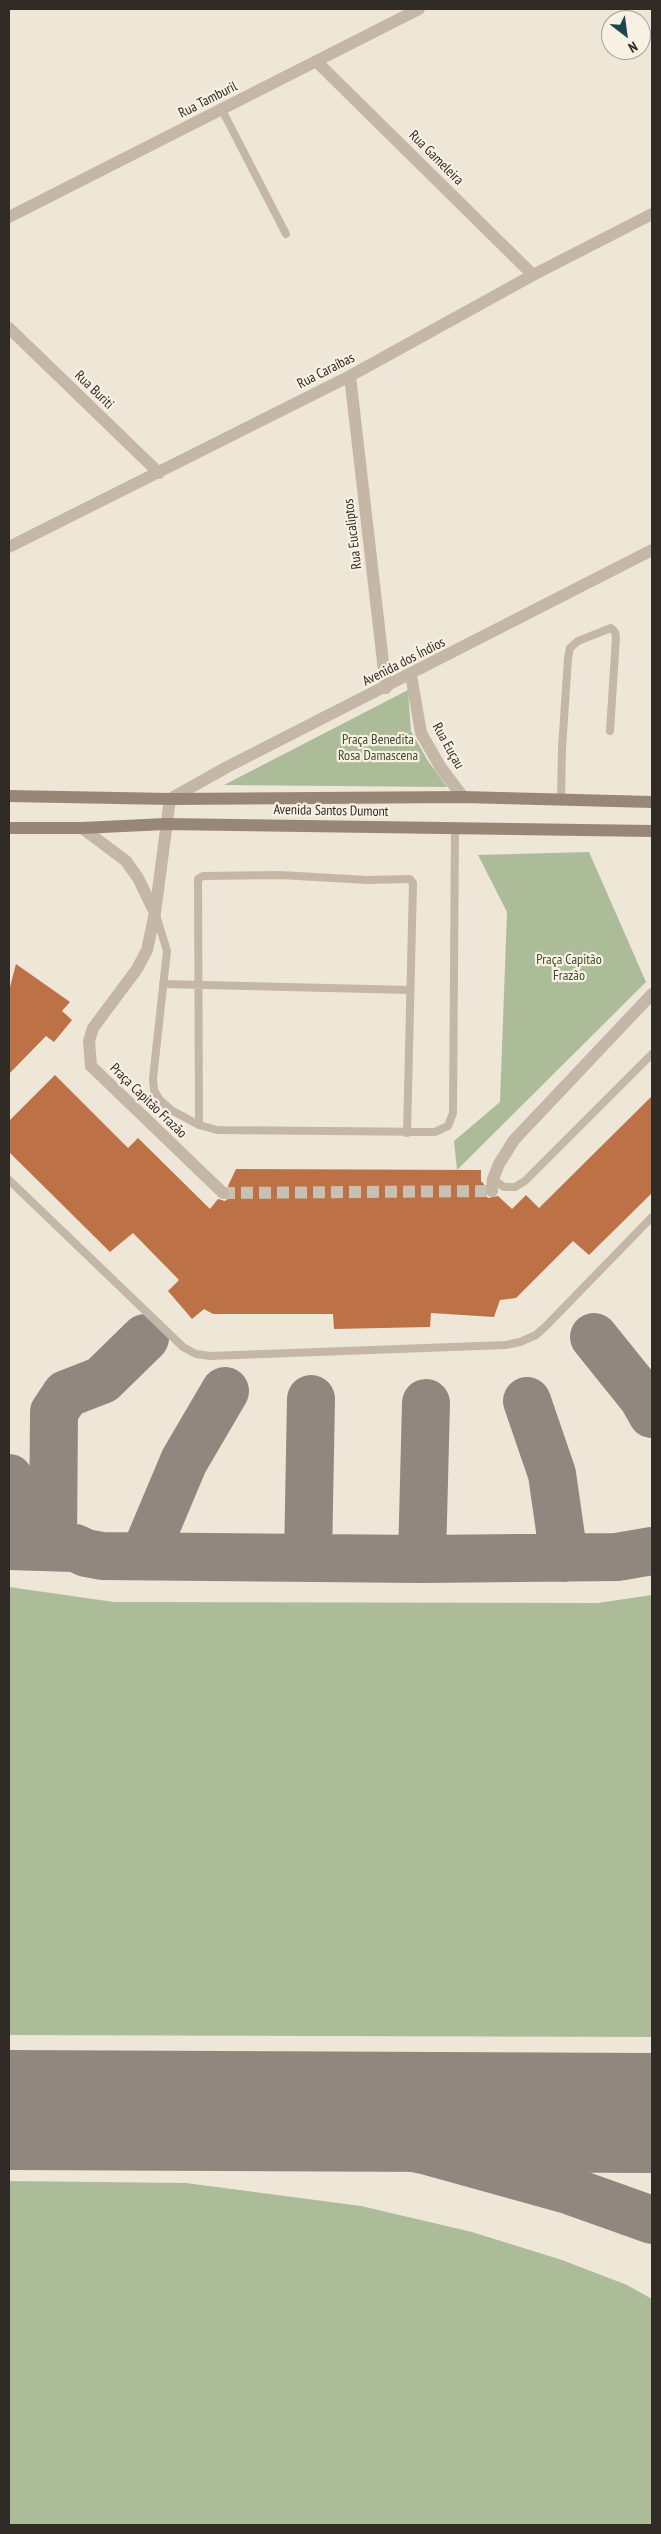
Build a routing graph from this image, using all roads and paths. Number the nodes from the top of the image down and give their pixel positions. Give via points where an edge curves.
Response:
1 (419, 9) edge
2 (317, 62) junction
3 (222, 110) junction
4 (652, 214) edge
5 (9, 217) edge
6 (286, 234) dead end
7 (533, 276) junction
8 (9, 328) edge
9 (350, 376) junction
10 (159, 474) junction
11 (9, 547) edge
12 (652, 550) edge
13 (412, 675) junction
14 (386, 688) junction
15 (610, 731) dead end
16 (9, 796) edge
17 (463, 797) junction
18 (170, 799) junction
19 (561, 799) junction
20 (652, 802) edge
21 (166, 824) junction
22 (9, 828) edge
23 (82, 828) junction
24 (455, 828) junction
25 (652, 831) edge
26 (155, 913) junction
27 (163, 984) junction
28 (200, 984) junction
29 (410, 990) junction
30 (652, 994) edge
31 (652, 1054) edge
32 (199, 1125) junction
33 (407, 1133) junction
34 (9, 1180) edge
35 (492, 1185) joint
36 (223, 1193) tunnel mouth
37 (652, 1217) edge

1 - 2 street, Rua Tamburil
2 - 3 street, Rua Tamburil
2 - 7 street, Rua Gameleira
3 - 5 street, Rua Tamburil
3 - 6 lane
4 - 7 street, Rua Caraíbas
7 - 9 street, Rua Caraíbas
8 - 10 street, Rua Buriti
9 - 10 street, Rua Caraíbas
9 - 14 street, Rua Eucaliptos
10 - 11 street, Rua Caraíbas
12 - 13 street, Avenida dos Índios
13 - 14 street, Avenida dos Índios
13 - 17 street, Rua Euçau via 421,734
14 - 18 street, Avenida dos Índios
15 - 19 lane via 616,637 611,628 578,641 570,648
16 - 18 main road, Avenida Santos Dumont
17 - 18 main road, Avenida Santos Dumont
17 - 19 main road, Avenida Santos Dumont
18 - 21 street, Praça Capitão Frazão
19 - 20 main road, Avenida Santos Dumont
21 - 23 main road, Avenida Santos Dumont
21 - 24 main road, Avenida Santos Dumont
21 - 26 street, Praça Capitão Frazão
22 - 23 main road, Avenida Santos Dumont
23 - 26 street via 126,861
24 - 25 main road, Avenida Santos Dumont
24 - 33 lane via 453,1113 448,1126 435,1132
26 - 27 lane via 167,951
26 - 36 street, Praça Capitão Frazão via 147,950 137,969 94,1028 89,1041 91,1066
27 - 28 lane
27 - 32 lane via 153,1065 154,1090 171,1110
28 - 29 lane
28 - 29 lane via 198,879 203,876 280,875 412,880
28 - 32 lane
29 - 33 lane
30 - 35 street via 514,1140
31 - 35 lane via 525,1181 515,1187
32 - 33 lane via 217,1130
34 - 37 lane via 183,1347 196,1354 210,1356 520,1342 536,1336

